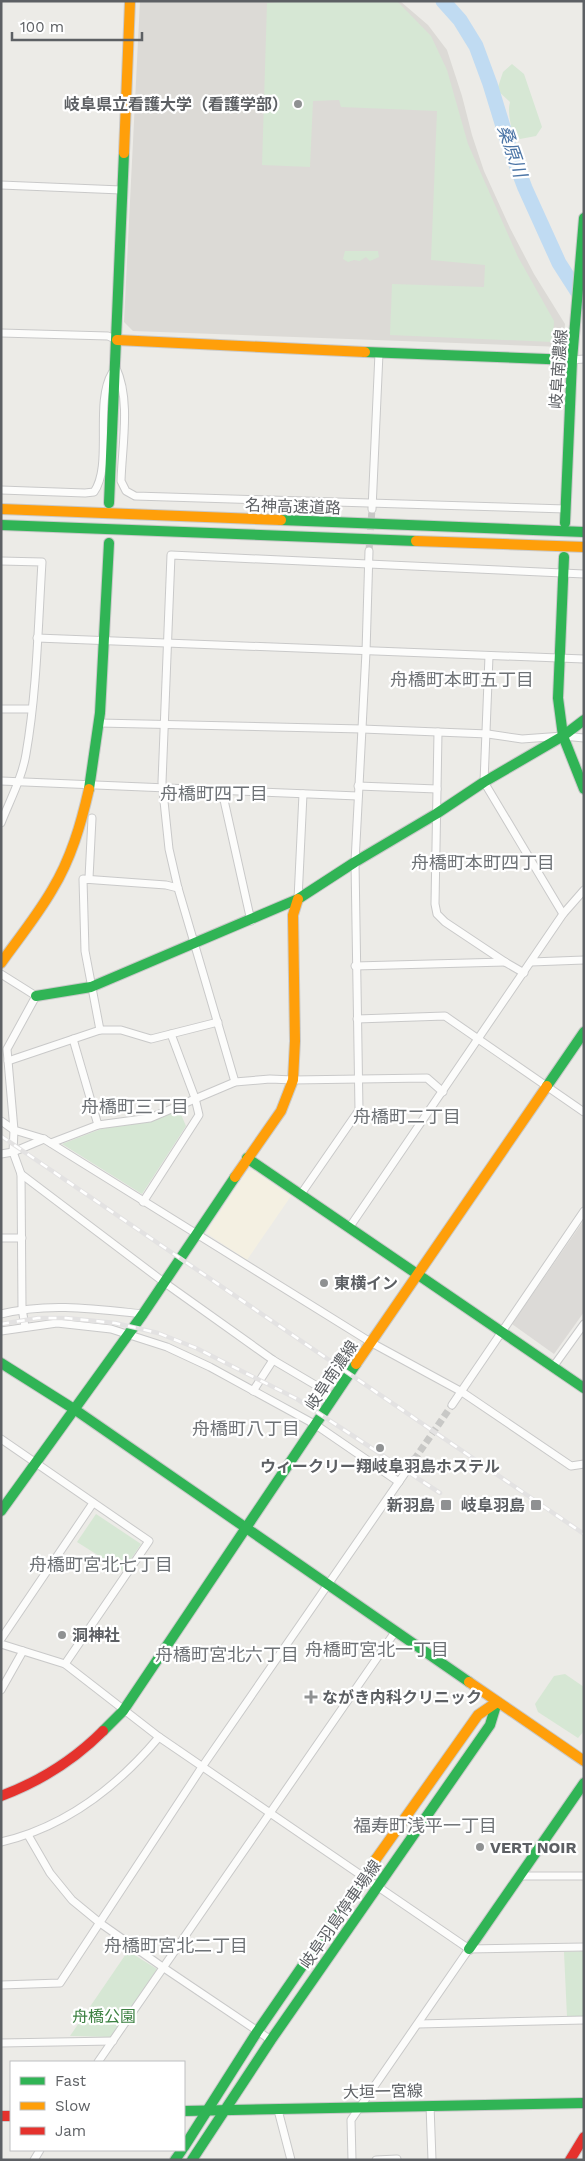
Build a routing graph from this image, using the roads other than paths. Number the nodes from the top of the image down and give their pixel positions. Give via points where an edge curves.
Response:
1 (130, 1) edge
2 (1, 185) edge
3 (121, 190) junction
4 (584, 218) edge
5 (1, 333) edge
6 (117, 340) junction
7 (379, 353) junction
8 (584, 359) edge
9 (572, 360) junction
10 (116, 367) junction
11 (1, 490) edge
12 (109, 503) dead end
13 (372, 506) junction
14 (1, 509) edge
15 (566, 509) junction
16 (566, 523) dead end
17 (1, 525) edge
18 (584, 532) edge
19 (109, 544) dead end
20 (584, 547) edge
21 (369, 551) tunnel mouth
22 (564, 557) dead end
23 (1, 561) edge
24 (370, 564) junction
25 (562, 572) junction
26 (584, 574) edge
27 (37, 638) junction
28 (105, 640) junction
29 (167, 642) junction
30 (366, 652) junction
31 (489, 656) junction
32 (560, 658) junction
33 (584, 659) edge
34 (1, 709) edge
35 (31, 709) junction
36 (584, 720) edge
37 (99, 723) junction
38 (164, 723) junction
39 (362, 729) junction
40 (438, 732) junction
41 (488, 734) junction
42 (564, 736) junction
43 (584, 738) edge
44 (1, 781) edge
45 (18, 782) junction
46 (484, 782) junction
47 (91, 786) junction
48 (358, 786) junction
49 (162, 789) junction
50 (437, 789) junction
51 (584, 789) edge
52 (222, 791) junction
53 (303, 794) junction
54 (358, 796) junction
55 (436, 814) junction
56 (92, 818) dead end
57 (1, 823) edge
58 (355, 862) junction
59 (89, 878) junction
60 (178, 888) junction
61 (584, 890) edge
62 (298, 900) junction
63 (563, 914) junction
64 (251, 920) junction
65 (196, 942) junction
66 (584, 960) edge
67 (504, 962) junction
68 (531, 962) junction
69 (1, 963) edge
70 (355, 966) junction
71 (524, 973) junction
72 (1, 974) edge
73 (91, 987) junction
74 (36, 996) junction
75 (357, 1019) junction
76 (218, 1022) junction
77 (100, 1030) junction
78 (584, 1032) edge
79 (171, 1034) junction
80 (73, 1039) junction
81 (479, 1039) junction
82 (8, 1061) junction
83 (292, 1080) junction
84 (359, 1080) junction
85 (235, 1082) junction
86 (546, 1087) junction
87 (443, 1092) junction
88 (195, 1098) junction
89 (584, 1112) edge
90 (1, 1121) edge
91 (98, 1125) junction
92 (14, 1130) junction
93 (44, 1139) junction
94 (51, 1143) junction
95 (5, 1153) edge
96 (247, 1158) junction
97 (21, 1174) junction
98 (301, 1194) junction
99 (143, 1202) junction
100 (584, 1211) edge
101 (349, 1228) junction
102 (196, 1234) junction
103 (1, 1238) edge
104 (22, 1238) junction
105 (416, 1275) junction
106 (165, 1283) junction
107 (22, 1308) junction
108 (1, 1314) edge
109 (143, 1314) junction
110 (584, 1324) edge
111 (25, 1327) junction
112 (1, 1331) edge
113 (501, 1332) junction
114 (128, 1335) junction
115 (372, 1343) junction
116 (273, 1360) junction
117 (1, 1363) edge
118 (553, 1367) junction
119 (584, 1388) edge
120 (253, 1390) junction
121 (462, 1392) junction
122 (331, 1400) junction
123 (452, 1405) tunnel mouth
124 (74, 1410) junction
125 (316, 1425) junction
126 (1, 1439) edge
127 (414, 1460) tunnel mouth
128 (35, 1462) junction
129 (584, 1464) edge
130 (400, 1482) junction
131 (93, 1503) junction
132 (1, 1511) edge
133 (247, 1528) junction
134 (327, 1585) junction
135 (396, 1632) junction
136 (1, 1639) edge
137 (1, 1644) edge
138 (23, 1651) junction
139 (65, 1664) junction
140 (1, 1690) edge
141 (497, 1702) junction
142 (123, 1711) junction
143 (159, 1737) junction
144 (584, 1761) edge
145 (202, 1767) junction
146 (584, 1783) edge
147 (1, 1796) edge
148 (271, 1813) junction
149 (28, 1835) junction
150 (1, 1842) edge
151 (519, 1876) junction
152 (584, 1876) edge
153 (364, 1877) junction
154 (378, 1886) junction
155 (100, 1923) junction
156 (584, 1947) edge
157 (469, 1949) junction
158 (164, 1968) junction
159 (1, 1985) edge
160 (584, 2020) edge
161 (418, 2024) junction
162 (257, 2031) junction
163 (271, 2040) junction
164 (113, 2041) junction
165 (1, 2043) edge
166 (99, 2061) edge
167 (584, 2103) edge
168 (430, 2105) junction
169 (360, 2106) junction
170 (278, 2110) junction
171 (185, 2111) edge
172 (209, 2111) junction
173 (226, 2111) junction
174 (584, 2137) edge
175 (185, 2145) edge
176 (397, 2159) edge
177 (192, 2160) edge
178 (291, 2160) edge
179 (352, 2160) edge
180 (376, 2160) edge
181 (432, 2160) edge
182 (570, 2160) edge

1 - 3 main road
2 - 3 street
3 - 6 main road
4 - 9 main road, 岐阜南濃線
5 - 6 street via 108,336
6 - 7 main road
6 - 10 main road
7 - 9 main road
7 - 13 street
8 - 9 street
9 - 15 main road, 岐阜南濃線
10 - 11 street via 106,392 101,478 94,492
10 - 12 main road
10 - 13 street via 124,394 121,482 126,491 136,496
13 - 15 street
14 - 18 main road, 名神高速道路
15 - 16 main road, 岐阜南濃線
17 - 20 main road, 名神高速道路
19 - 28 main road
21 - 24 street
22 - 25 main road
23 - 27 street via 42,562
24 - 25 street
24 - 29 street via 171,555
24 - 30 street
25 - 26 street
25 - 32 main road
27 - 28 street
27 - 35 street
28 - 29 street
28 - 37 main road
29 - 30 street
29 - 38 street
30 - 31 street
30 - 39 street
31 - 32 street
31 - 41 street
32 - 33 street
32 - 42 main road via 558,698
34 - 35 street
35 - 45 street via 26,755
36 - 42 main road
37 - 38 street via 155,726
37 - 47 main road
38 - 39 street
38 - 49 street
39 - 40 street
39 - 48 street
40 - 41 street
40 - 50 street
41 - 42 street via 522,739
41 - 46 street
42 - 43 street
42 - 46 main road
42 - 51 main road
44 - 45 street
45 - 47 street
45 - 57 street
46 - 55 main road
46 - 63 street
47 - 49 street
47 - 69 main road via 80,826 59,877 43,906
48 - 50 street
48 - 54 street
49 - 52 street
49 - 60 street via 169,849
50 - 55 street
52 - 53 street
52 - 64 street
53 - 54 street
53 - 62 street
54 - 58 street
55 - 58 main road
55 - 67 street via 435,904 438,914
56 - 59 street
58 - 62 main road
58 - 70 street
59 - 60 street
59 - 73 street via 82,879
60 - 65 street
61 - 63 street
62 - 64 main road
62 - 83 main road via 292,915 295,1041
63 - 68 street
64 - 65 main road
65 - 73 main road
65 - 76 street
66 - 68 street
67 - 70 street
67 - 71 street
68 - 71 street
70 - 75 street
71 - 81 street
72 - 74 street
73 - 74 main road
73 - 77 street
74 - 82 street via 7,1049
75 - 81 street via 445,1016
75 - 84 street
76 - 79 street
76 - 85 street
77 - 79 street via 121,1030 151,1039
77 - 80 street
78 - 86 main road, 岐阜南濃線
79 - 88 street
80 - 82 street
80 - 91 street
81 - 86 street
81 - 87 street
82 - 92 street
83 - 84 street
83 - 85 street
83 - 96 main road via 281,1111
84 - 87 street via 427,1078
84 - 98 street via 359,1110
85 - 88 street
86 - 89 street
86 - 105 main road, 岐阜南濃線
87 - 101 street
88 - 91 street via 150,1118
88 - 99 street via 199,1115
90 - 92 street
91 - 94 street
92 - 93 street
92 - 95 street
93 - 94 street
93 - 95 street
94 - 99 street
95 - 97 street
96 - 98 main road
96 - 102 main road
97 - 104 street
97 - 106 street
98 - 101 main road
99 - 102 street
100 - 113 street
101 - 105 main road
102 - 106 main road
102 - 115 street
103 - 104 street
104 - 107 street
105 - 113 main road
105 - 115 main road, 岐阜南濃線
106 - 109 main road
106 - 116 street
107 - 108 street
107 - 109 street via 84,1307
107 - 111 street
109 - 114 main road
110 - 118 street
111 - 112 street
111 - 114 street via 57,1323 111,1329
113 - 118 main road
113 - 121 street
114 - 120 street via 167,1348
114 - 124 main road
115 - 121 street
115 - 122 main road, 岐阜南濃線
116 - 120 street
116 - 122 street via 317,1386
117 - 124 main road
118 - 119 main road
120 - 125 street
121 - 123 street
121 - 129 street via 571,1466
122 - 125 main road, 岐阜南濃線
124 - 128 main road
124 - 133 main road
125 - 130 street
125 - 133 main road, 岐阜南濃線
126 - 128 street
127 - 130 street
128 - 131 street
128 - 132 main road
130 - 134 street
131 - 136 street
131 - 139 street via 149,1541
133 - 134 main road
133 - 142 main road, 岐阜南濃線
134 - 135 main road
134 - 145 street
135 - 141 main road
135 - 148 street
137 - 138 street
138 - 139 street
138 - 140 street
139 - 142 street
141 - 144 main road
141 - 153 main road, 岐阜羽島停車場線 via 478,1715
141 - 154 main road, 岐阜羽島停車場線 via 490,1725
142 - 143 street
142 - 147 main road, 岐阜南濃線 via 96,1741 64,1767
143 - 145 street
143 - 149 street via 96,1799
145 - 148 street
145 - 155 street
146 - 151 main road
148 - 153 street
148 - 158 street
149 - 150 street
149 - 155 street via 50,1873 72,1900
151 - 152 street
151 - 157 main road
153 - 154 street
153 - 162 main road, 岐阜羽島停車場線
154 - 157 street
154 - 163 main road, 岐阜羽島停車場線
155 - 158 street
155 - 159 street via 60,1983
156 - 157 street
157 - 161 street
158 - 162 street
158 - 164 street
160 - 161 street
161 - 169 street
162 - 163 street
162 - 172 main road, 岐阜羽島停車場線
163 - 173 main road, 岐阜羽島停車場線
164 - 165 street
164 - 166 street
167 - 168 main road, 大垣一宮線
168 - 169 main road, 大垣一宮線
168 - 181 street
169 - 170 main road, 大垣一宮線
169 - 179 street via 351,2120
170 - 173 main road, 大垣一宮線
170 - 178 street
171 - 172 main road, 大垣一宮線
172 - 173 main road, 大垣一宮線
172 - 175 main road, 岐阜羽島停車場線
173 - 177 main road, 岐阜羽島停車場線
174 - 182 main road
176 - 180 street

